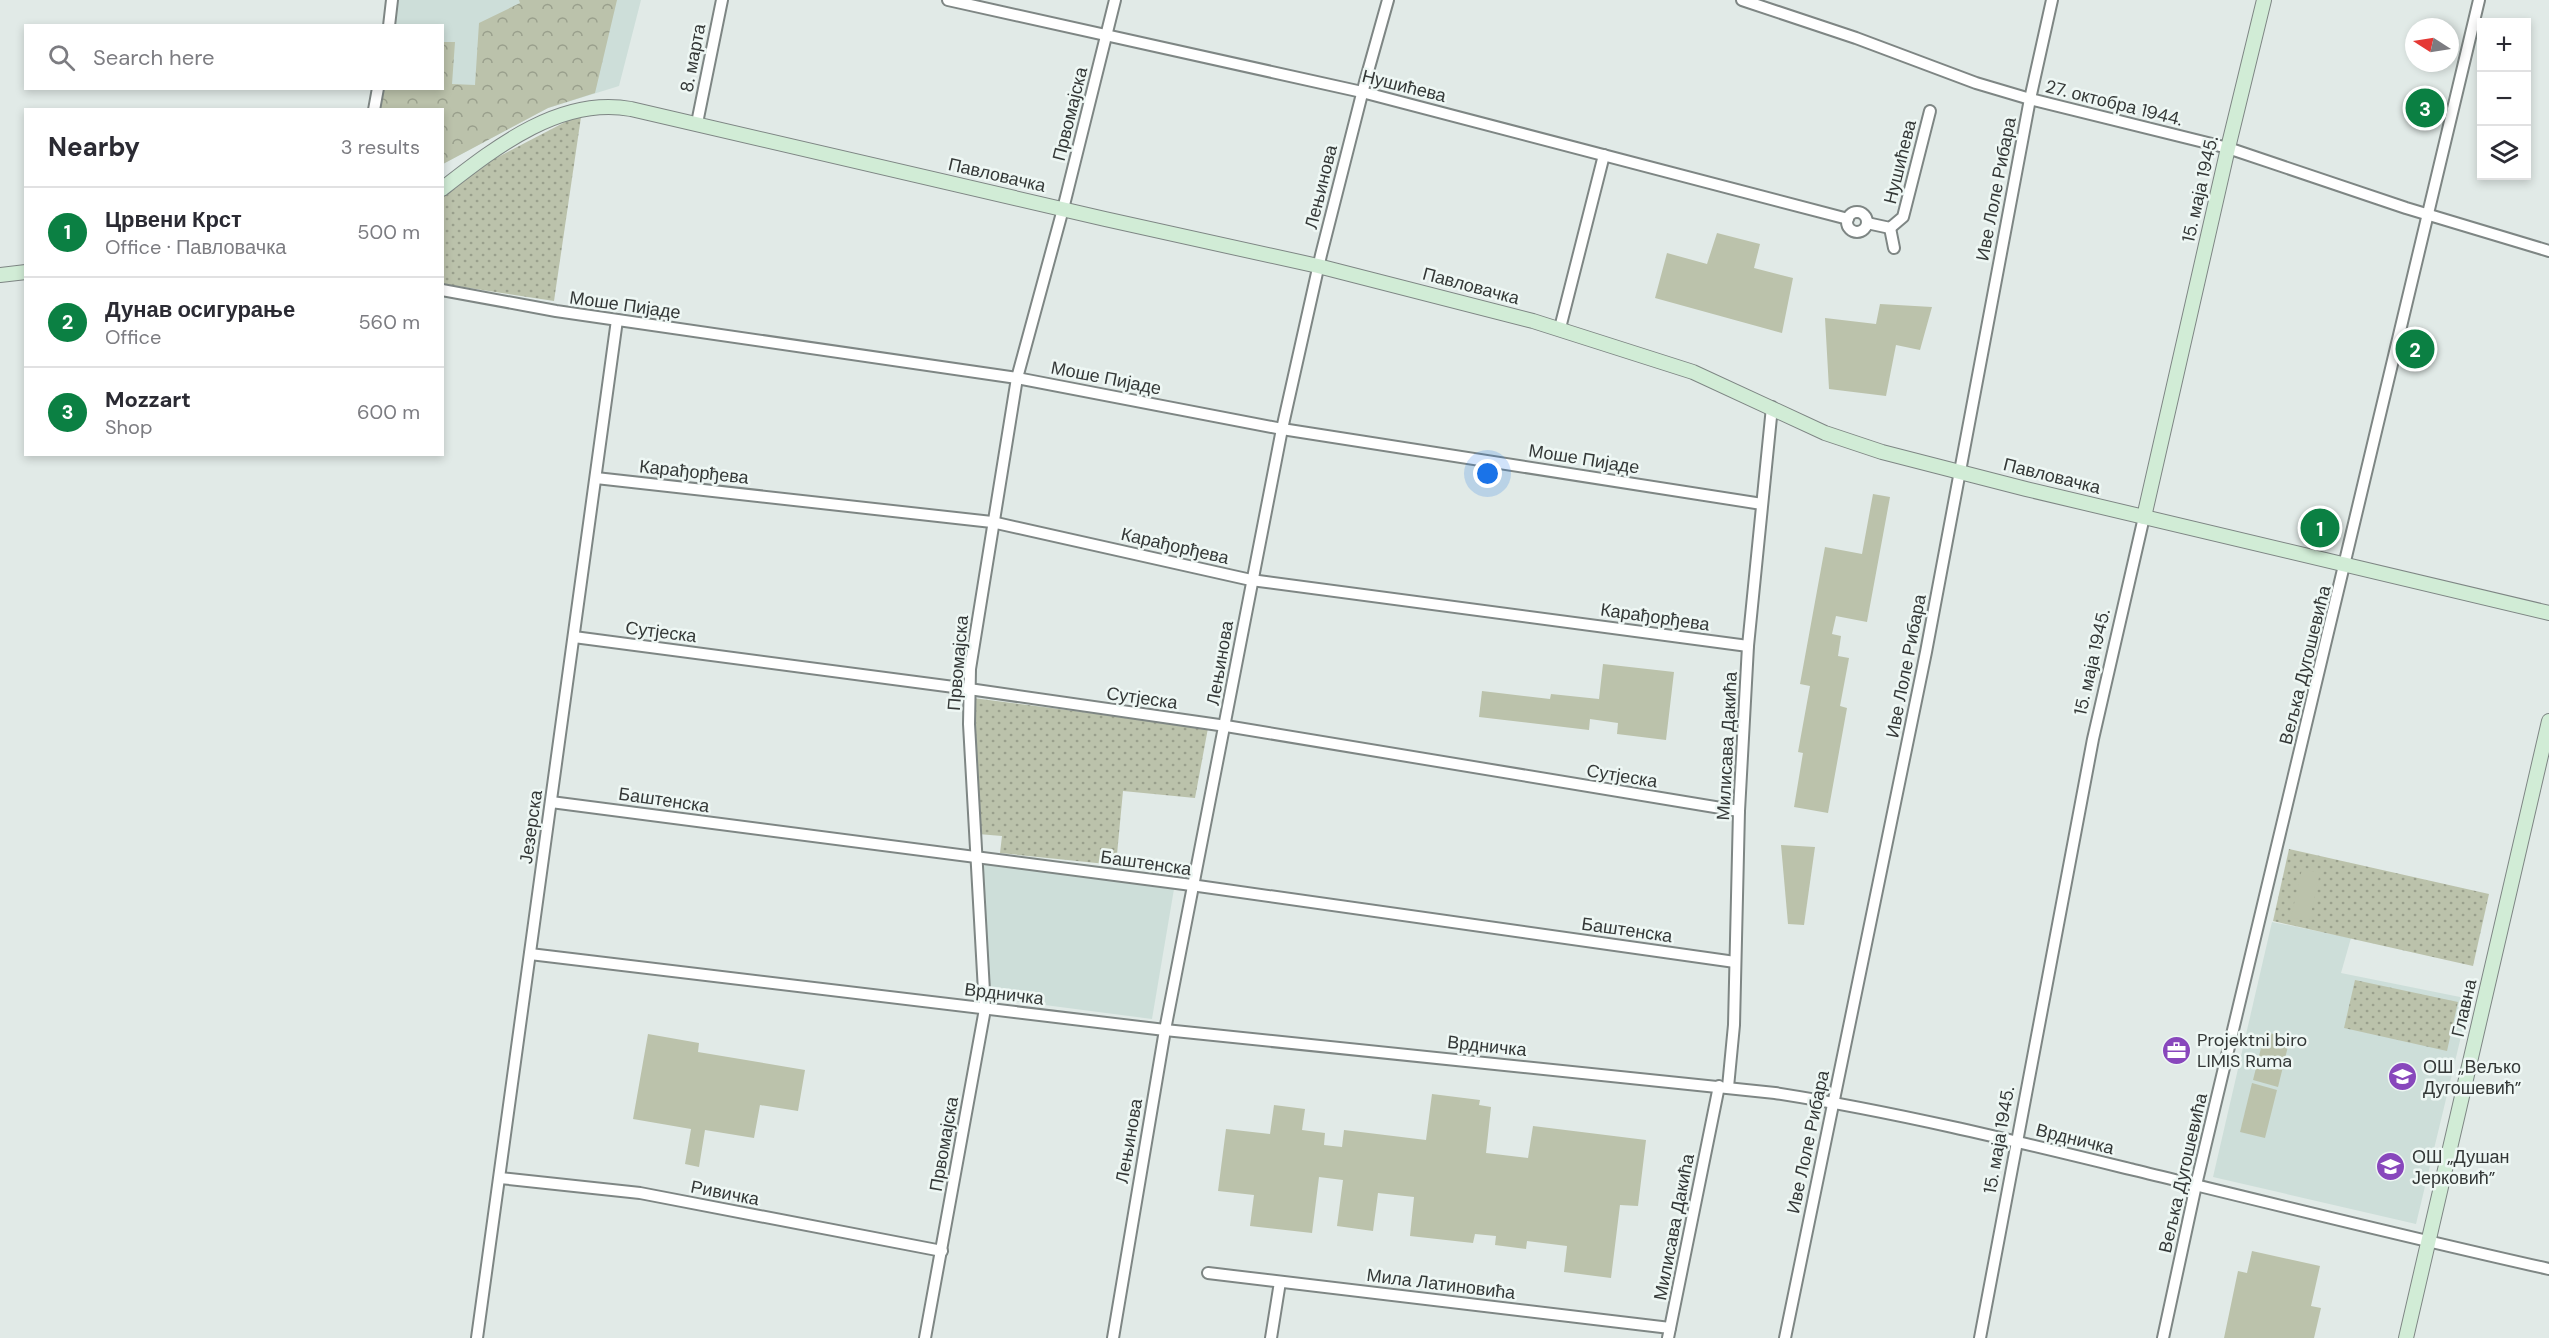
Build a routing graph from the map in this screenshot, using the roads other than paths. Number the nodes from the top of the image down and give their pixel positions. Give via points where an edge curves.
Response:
1 (392, 0) edge
2 (722, 0) edge
3 (948, 0) edge
4 (1115, 0) edge
5 (1388, 0) edge
6 (1742, 0) edge
7 (2052, 0) edge
8 (2264, 0) edge
9 (2479, 0) edge
10 (389, 24) edge
11 (1107, 34) junction
12 (378, 90) edge
13 (1362, 92) junction
14 (2030, 99) junction
15 (374, 108) edge
16 (1930, 111) dead end
17 (697, 123) junction
18 (2228, 148) junction
19 (1604, 155) junction
20 (444, 188) edge
21 (1063, 209) junction
22 (2427, 215) junction
23 (1890, 228) junction
24 (1894, 248) dead end
25 (2549, 251) edge
26 (1318, 266) junction
27 (24, 272) edge
28 (0, 275) edge
29 (444, 290) edge
30 (618, 320) junction
31 (1560, 328) junction
32 (1017, 378) junction
33 (1772, 407) junction
34 (1282, 429) junction
35 (1960, 472) junction
36 (596, 478) junction
37 (1762, 504) junction
38 (2144, 517) junction
39 (992, 522) junction
40 (2346, 565) junction
41 (1251, 580) junction
42 (2549, 613) edge
43 (574, 637) junction
44 (1748, 646) junction
45 (969, 689) junction
46 (2549, 721) edge
47 (1226, 726) junction
48 (551, 802) junction
49 (1739, 811) junction
50 (975, 857) junction
51 (1194, 886) junction
52 (531, 954) junction
53 (1735, 962) junction
54 (985, 1009) junction
55 (1165, 1030) junction
56 (1724, 1087) junction
57 (1833, 1102) junction
58 (2018, 1142) junction
59 (500, 1178) junction
60 (2196, 1185) junction
61 (2428, 1243) junction
62 (942, 1251) junction
63 (2549, 1269) edge
64 (1208, 1273) dead end
65 (1280, 1282) junction
66 (1669, 1333) edge
67 (477, 1338) edge
68 (925, 1338) edge
69 (1113, 1338) edge
70 (1271, 1338) edge
71 (1785, 1338) edge
72 (1980, 1338) edge
73 (2163, 1338) edge
74 (2406, 1338) edge

1 - 10 street
2 - 17 street, 8. марта
3 - 11 street, Нушићева
4 - 11 street, Првомајска
5 - 13 street, Лењинова
6 - 14 street, 27. октобра 1944.
7 - 14 street, Иве Лоле Рибара
8 - 18 street, 15. маја 1945.
9 - 22 street, Вељка Дугошевића
11 - 13 street, Нушићева
11 - 21 street, Првомајска
12 - 15 street
13 - 19 street, Нушићева
13 - 26 street, Лењинова
14 - 18 street, 27. октобра 1944.
14 - 35 street, Иве Лоле Рибара
16 - 23 street, Нушићева via 1903,217
17 - 20 street, Павловачка via 619,106 574,111 507,141
17 - 21 street, Павловачка
18 - 22 street, 27. октобра 1944.
18 - 38 street, 15. маја 1945.
19 - 23 street, Нушићева via 1848,219 1859,212 1867,223
19 - 31 street
21 - 26 street, Павловачка
21 - 32 street, Првомајска
22 - 25 street, 27. октобра 1944.
22 - 40 street, Вељка Дугошевића
23 - 24 street
26 - 31 street, Павловачка
26 - 34 street, Лењинова
27 - 28 street
29 - 30 street, Моше Пијаде
30 - 32 street, Моше Пијаде
30 - 36 street, Језерска
31 - 33 street, Павловачка via 1693,372
32 - 34 street, Моше Пијаде
32 - 39 street, Првомајска
33 - 35 street, Павловачка via 1845,441
33 - 37 street, Милисава Дакића
34 - 37 street, Моше Пијаде
34 - 41 street, Лењинова
35 - 38 street, Павловачка
35 - 57 street, Иве Лоле Рибара
36 - 39 street, Карађорђева
36 - 43 street, Језерска
37 - 44 street, Милисава Дакића
38 - 40 street, Павловачка
38 - 58 street, 15. маја 1945. via 2093,739
39 - 41 street, Карађорђева
39 - 45 street, Првомајска
40 - 42 street, Павловачка
40 - 60 street, Вељка Дугошевића
41 - 44 street, Карађорђева
41 - 47 street, Лењинова
43 - 45 street, Сутјеска
43 - 48 street, Језерска
44 - 49 street, Милисава Дакића
45 - 47 street, Сутјеска
45 - 50 street, Првомајска
46 - 61 street, Главна
47 - 49 street, Сутјеска
47 - 51 street, Лењинова
48 - 50 street, Баштенска
48 - 52 street, Језерска
49 - 53 street, Милисава Дакића
50 - 51 street, Баштенска
50 - 54 street, Првомајска
51 - 53 street, Баштенска
51 - 55 street, Лењинова
52 - 54 street, Врдничка
52 - 59 street, Језерска
53 - 56 street, Милисава Дакића via 1734,1025
54 - 55 street, Врдничка
54 - 62 street, Првомајска
55 - 56 street, Врдничка
55 - 69 street, Лењинова
56 - 57 street, Врдничка
56 - 66 street, Милисава Дакића
57 - 58 street, Врдничка
57 - 71 street, Иве Лоле Рибара
58 - 60 street, Врдничка
58 - 72 street, 15. маја 1945.
59 - 62 street, Ривичка via 640,1194
59 - 67 street, Језерска
60 - 61 street, Врдничка
60 - 73 street, Вељка Дугошевића
61 - 63 street, Врдничка
61 - 74 street, Главна
62 - 68 street, Првомајска
64 - 65 street, Мила Латиновића
65 - 66 street, Мила Латиновића
65 - 70 street

